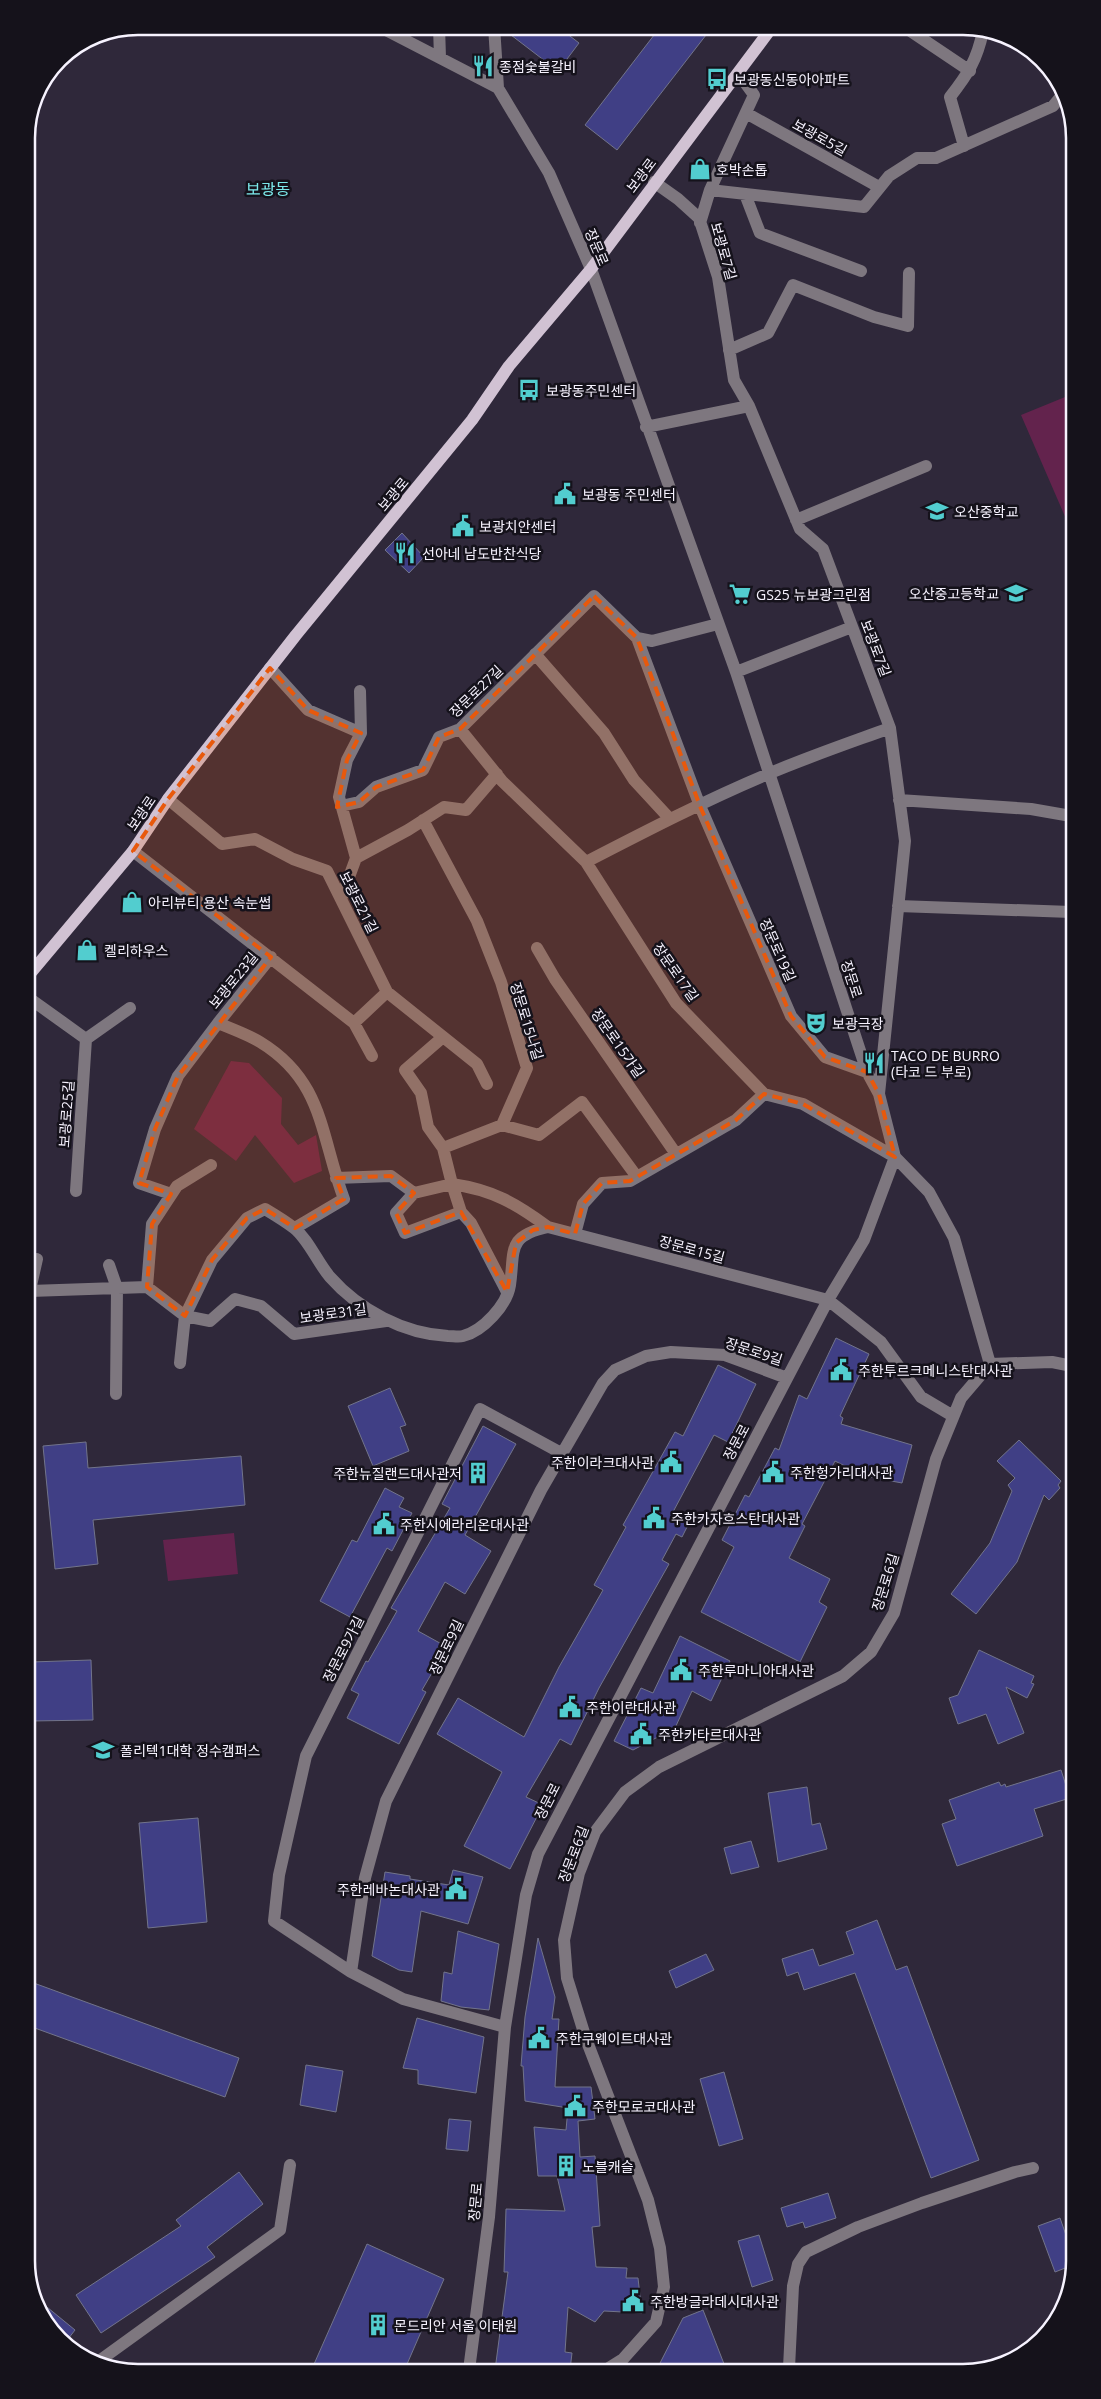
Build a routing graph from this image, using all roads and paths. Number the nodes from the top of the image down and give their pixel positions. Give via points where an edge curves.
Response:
1 (395, 35) edge
2 (439, 35) edge
3 (495, 35) edge
4 (766, 35) edge
5 (918, 35) edge
6 (982, 37) edge
7 (440, 58) junction
8 (970, 70) junction
9 (738, 73) junction
10 (498, 88) junction
11 (1058, 100) edge
12 (746, 113) junction
13 (964, 146) junction
14 (654, 182) junction
15 (880, 188) junction
16 (710, 190) junction
17 (746, 194) junction
18 (700, 223) junction
19 (591, 269) junction
20 (861, 271) dead end
21 (909, 273) dead end
22 (729, 350) junction
23 (748, 406) junction
24 (646, 428) junction
25 (926, 466) dead end
26 (796, 520) junction
27 (718, 624) junction
28 (852, 626) junction
29 (637, 638) junction
30 (535, 654) junction
31 (270, 668) junction
32 (736, 672) junction
33 (360, 691) dead end
34 (890, 728) junction
35 (460, 729) junction
36 (361, 733) junction
37 (497, 774) junction
38 (768, 774) junction
39 (168, 798) junction
40 (899, 800) junction
41 (341, 806) junction
42 (700, 806) junction
43 (1066, 815) edge
44 (670, 819) junction
45 (423, 820) junction
46 (133, 852) junction
47 (356, 858) junction
48 (586, 862) junction
49 (341, 899) junction
50 (898, 906) junction
51 (1066, 912) edge
52 (537, 948) dead end
53 (271, 957) junction
54 (35, 968) edge
55 (387, 992) junction
56 (35, 1002) edge
57 (130, 1008) dead end
58 (218, 1023) junction
59 (354, 1023) junction
60 (443, 1037) junction
61 (86, 1039) junction
62 (372, 1056) dead end
63 (867, 1072) junction
64 (486, 1084) dead end
65 (764, 1094) junction
66 (879, 1094) junction
67 (502, 1125) junction
68 (443, 1148) junction
69 (676, 1154) junction
70 (895, 1156) junction
71 (211, 1165) dead end
72 (636, 1177) junction
73 (336, 1178) junction
74 (452, 1184) junction
75 (76, 1191) dead end
76 (414, 1193) junction
77 (171, 1194) junction
78 (461, 1212) junction
79 (548, 1227) junction
80 (295, 1228) junction
81 (574, 1234) junction
82 (37, 1259) dead end
83 (108, 1265) dead end
84 (35, 1268) edge
85 (147, 1287) junction
86 (117, 1288) junction
87 (35, 1290) edge
88 (508, 1292) junction
89 (828, 1300) junction
90 (185, 1316) junction
91 (386, 1321) junction
92 (180, 1363) dead end
93 (990, 1364) junction
94 (1066, 1365) edge
95 (787, 1378) junction
96 (116, 1394) dead end
97 (953, 1416) junction
98 (563, 1454) junction
99 (351, 1972) junction
100 (505, 2027) junction
101 (290, 2165) dead end
102 (1033, 2168) dead end
103 (103, 2358) edge
104 (470, 2364) edge
105 (614, 2364) edge
106 (789, 2364) edge

1 - 7 street
2 - 7 street
3 - 10 street, 장문로
4 - 9 main road, 보광로
5 - 8 street
6 - 8 street
7 - 10 street
8 - 13 street via 950,97
9 - 12 street via 754,95
9 - 14 main road, 보광로
10 - 19 street, 장문로 via 549,173
11 - 13 street via 1053,106
12 - 15 street, 보광로5길
12 - 16 street
13 - 15 street via 936,158 917,158 889,176
14 - 18 street, 보광로7길 via 678,199 699,218
14 - 19 main road, 보광로
15 - 17 street via 864,207
16 - 17 street
16 - 18 street
17 - 20 street via 760,233
18 - 22 street, 보광로7길 via 718,277
19 - 24 street, 장문로
19 - 31 main road, 보광로
21 - 22 street via 908,326 874,317 792,285 768,333
22 - 23 street, 보광로7길 via 734,380
23 - 24 street
23 - 26 street, 보광로7길
24 - 27 street, 장문로
25 - 26 street
26 - 28 street, 보광로7길 via 800,529 823,549
27 - 29 street via 652,642
27 - 32 street, 장문로
28 - 32 street
28 - 34 street, 보광로7길
29 - 30 street, 장문로27길 via 594,596
29 - 42 street, 장문로19길
30 - 35 street, 장문로27길
30 - 44 street via 604,733 634,780
31 - 36 street via 308,710
31 - 39 main road, 보광로
32 - 38 street, 장문로
33 - 36 street
34 - 38 street
34 - 40 street, 보광로7길
35 - 37 street, 장문로17길
35 - 41 street, 장문로27길 via 439,737 423,770 376,787 359,802
36 - 41 street via 347,760 339,797
37 - 45 street via 466,810 444,807
37 - 48 street, 장문로17길
38 - 42 street
38 - 63 street, 장문로
39 - 46 main road, 보광로
39 - 49 street, 보광로21길 via 222,844 255,839 327,871
40 - 43 street via 1031,809
40 - 50 street, 보광로7길 via 905,841
41 - 47 street
42 - 44 street
42 - 63 street, 장문로19길 via 791,1016 825,1057
44 - 48 street
45 - 47 street
45 - 67 street, 장문로15나길 via 477,920 527,1068
46 - 53 street, 보광로23길
46 - 54 main road, 보광로
47 - 49 street
48 - 65 street, 장문로17길 via 676,1003
49 - 55 street, 보광로21길
50 - 51 street
50 - 66 street, 보광로7길
52 - 69 street, 장문로15가길
53 - 58 street, 보광로23길
53 - 59 street, 보광로23길
55 - 59 street
55 - 60 street, 보광로21길
56 - 61 street
57 - 61 street
58 - 73 street, 보광로23길 via 259,1041 290,1064 318,1108
58 - 77 street via 178,1076 155,1129 139,1183
59 - 62 street, 보광로23길
60 - 64 street, 보광로21길 via 477,1064
60 - 68 street via 404,1070 421,1093 428,1127
61 - 75 street, 보광로25길
63 - 66 street, 장문로
65 - 69 street via 736,1120
65 - 70 street via 803,1104
66 - 70 street, 장문로
67 - 68 street
67 - 72 street via 539,1135 582,1102
68 - 74 street
69 - 72 street
70 - 89 street, 장문로 via 864,1240
70 - 93 street via 929,1192 954,1238
71 - 77 street via 177,1186
72 - 81 street via 630,1181 602,1183 583,1204
73 - 76 street via 391,1176
73 - 80 street, 보광로23길 via 344,1198
74 - 76 street
74 - 78 street
74 - 79 street via 476,1187 514,1202
76 - 78 street via 396,1213 405,1234
77 - 85 street via 152,1224
78 - 88 street via 471,1223
79 - 81 street, 장문로15길
79 - 88 street, 보광로31길 via 533,1230 516,1243 510,1262
80 - 90 street, 보광로31길 via 265,1209 247,1218 212,1260
80 - 91 street, 보광로31길 via 330,1277
81 - 89 street, 장문로15길
82 - 84 street
83 - 86 street
85 - 86 street
85 - 90 street, 보광로31길
86 - 87 street
86 - 96 street
88 - 91 street, 보광로31길 via 483,1326 463,1336 428,1335
89 - 95 street, 장문로
89 - 97 street via 881,1342 921,1397
90 - 91 street, 보광로31길 via 210,1321 235,1299 262,1306 294,1334
90 - 92 street, 보광로31길
93 - 94 street via 1052,1362
93 - 97 street, 장문로6길 via 961,1398
95 - 98 street, 장문로9길 via 725,1355 670,1352 646,1356 615,1370 603,1383
95 - 100 street, 장문로 via 538,1854 526,1895
97 - 105 street, 장문로6길 via 936,1459 894,1613 870,1652 843,1676 659,1767 625,1792 595,1832 579,1873 564,1940 567,1978 586,2039 648,2200 660,2248 664,2287 656,2322 623,2359
98 - 99 street, 장문로9길 via 541,1490 386,1802 365,1878
98 - 99 street, 장문로9가길 via 480,1408 306,1756 278,1875 274,1921
99 - 100 street via 403,1999
100 - 104 street, 장문로 via 489,2217
101 - 103 street via 280,2230
102 - 106 street via 912,2207 858,2227 806,2252 798,2264 793,2286

